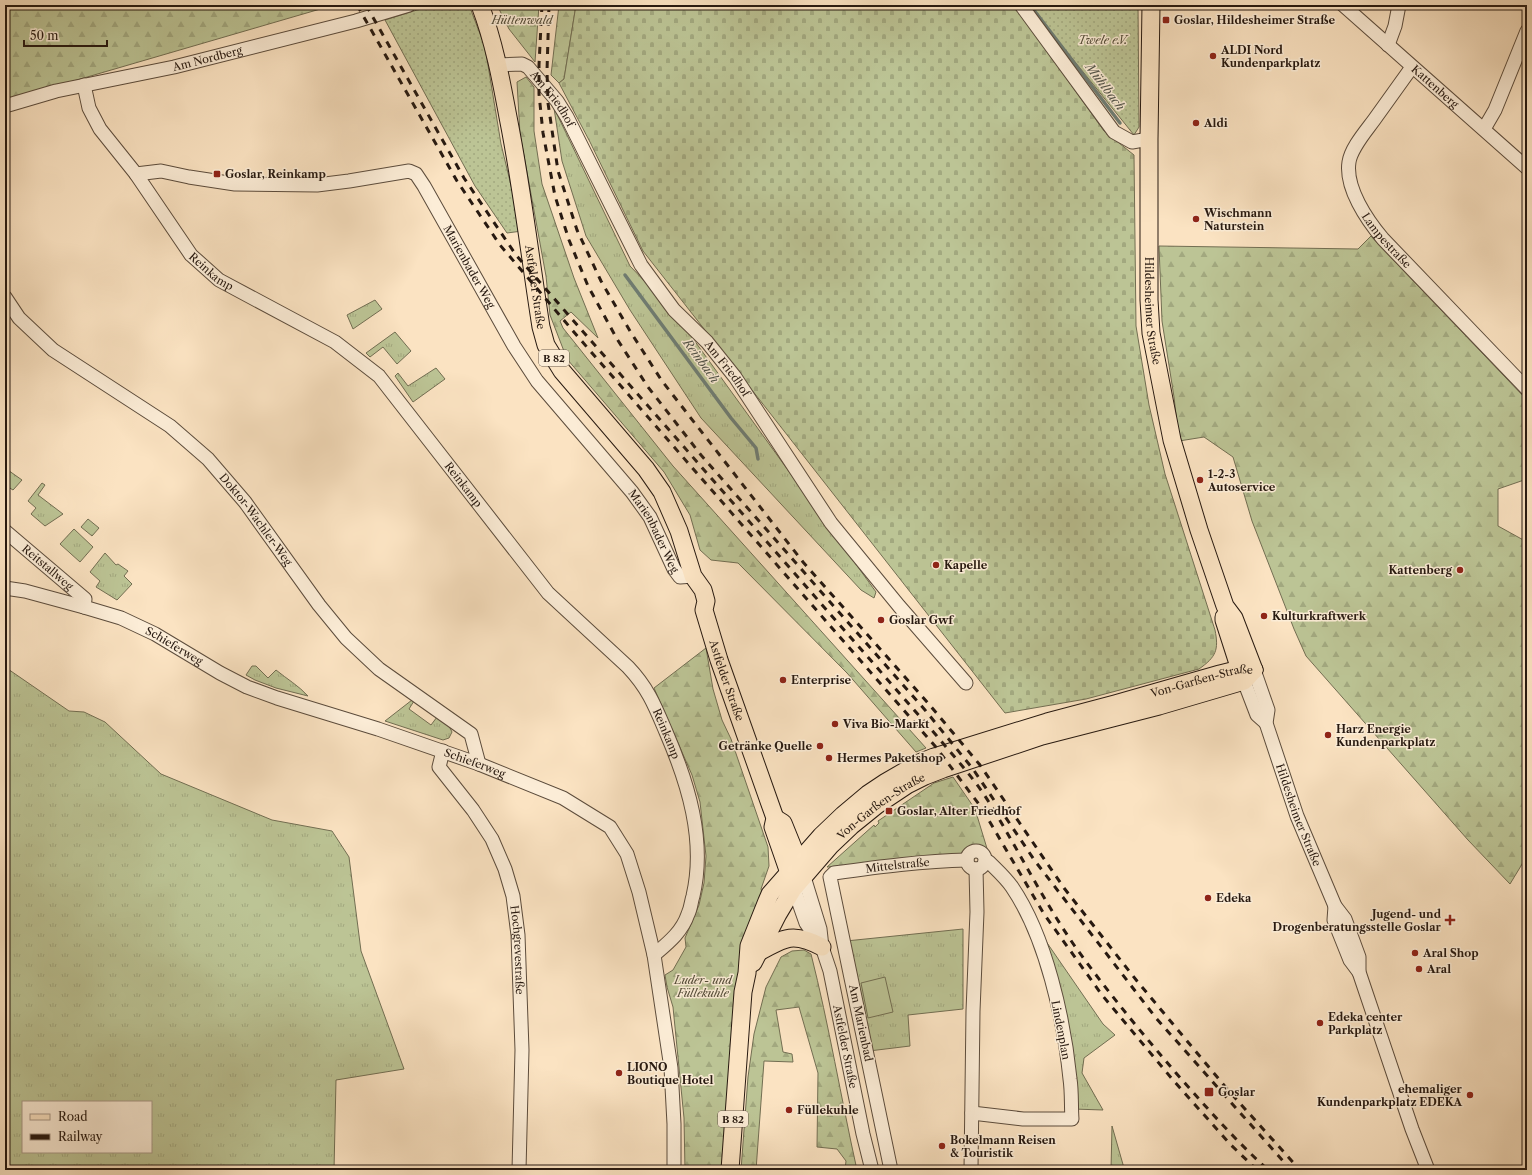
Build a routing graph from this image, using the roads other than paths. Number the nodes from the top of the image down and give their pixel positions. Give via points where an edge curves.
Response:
1 (409, 5) edge
2 (480, 5) edge
3 (1021, 5) edge
4 (1151, 5) edge
5 (1343, 5) edge
6 (1400, 5) edge
7 (1527, 31) edge
8 (1388, 44) junction
9 (498, 65) junction
10 (1412, 67) junction
11 (84, 85) junction
12 (5, 106) edge
13 (1484, 129) junction
14 (1149, 139) junction
15 (1527, 168) edge
16 (136, 174) junction
17 (5, 298) edge
18 (1527, 389) edge
19 (5, 531) edge
20 (693, 576) junction
21 (5, 588) edge
22 (84, 606) junction
23 (1246, 673) junction
24 (966, 683) dead end
25 (443, 751) junction
26 (479, 764) junction
27 (976, 864) junction
28 (797, 875) junction
29 (830, 877) joint
30 (822, 948) junction
31 (759, 952) junction
32 (654, 955) junction
33 (747, 973) junction
34 (972, 1113) junction
35 (519, 1170) edge
36 (674, 1170) edge
37 (730, 1170) edge
38 (872, 1170) edge
39 (891, 1170) edge
40 (971, 1170) edge
41 (1428, 1170) edge

1 - 11 street, Am Nordberg via 182,65
2 - 9 main road, Astfelder Straße / B 82
3 - 14 street via 1114,132 1132,142
4 - 14 main road, Hildesheimer Straße
5 - 8 street, Kattenberg
6 - 8 street
7 - 13 street via 1495,110
8 - 10 street, Kattenberg
9 - 20 main road, Astfelder Straße / B 82 via 546,345 562,372 646,469 662,492 679,531
9 - 24 street, Am Friedhof via 522,64 528,67 557,101 641,265 674,310 707,342 735,377 831,524
10 - 13 street, Kattenberg
10 - 18 street, Lampestraße via 1358,142 1349,161 1349,178 1354,194 1375,230
11 - 12 street, Am Nordberg
11 - 16 street, Reinkamp via 89,108 100,129
13 - 15 street, Kattenberg
14 - 23 main road, Hildesheimer Straße via 1151,333 1172,440 1225,606 1224,620
16 - 20 street, Marienbader Weg via 161,170 235,184 317,185 409,171 416,174 514,346 537,381 632,492 650,517 680,577
16 - 32 street, Reinkamp via 191,255 219,280 335,342 379,376 548,593 640,680 650,696 680,764 692,808 698,845 696,881 689,914 671,941
17 - 26 street, Doktor-Wachler-Weg via 20,318 53,350 170,426 208,459 245,502 318,605 346,638 379,669 471,734
19 - 22 street, Reitstallweg via 85,599
20 - 28 main road, Astfelder Straße / B 82 via 692,593 696,604 704,610 775,818 773,827
21 - 22 street, Schieferweg
22 - 25 street, Schieferweg via 121,618 155,634 247,687
23 - 28 main road, Von-Garßen-Straße via 1158,706 1042,736 925,776 877,805
23 - 41 street, Hildesheimer Straße via 1257,715 1266,723 1297,816 1335,906 1334,920 1350,960 1359,972
25 - 26 street, Schieferweg
25 - 35 street, Hochgrevestraße via 439,767 492,839 513,896 518,935 522,1050
26 - 32 street, Schieferweg via 563,798 610,827 627,854
27 - 29 street, Mittelstraße via 947,861 885,866 834,873
27 - 34 street
27 - 34 street, Lindenplan via 989,862 1012,887 1030,918 1046,964 1063,1028 1072,1119 1024,1119
28 - 30 street, Astfelder Straße via 806,923
28 - 31 main road, Von-Garßen-Straße / B 82
28 - 33 main road, Von-Garßen-Straße / B 82 via 770,894 749,946
29 - 39 street, Am Marienbad
30 - 31 main road via 811,941 792,937 780,940
30 - 38 street, Astfelder Straße via 832,979
31 - 33 main road, Von-Garßen-Straße / B 82
32 - 36 street, Schieferweg via 670,1068
33 - 37 main road, Von-Garßen-Straße / B 82 via 742,1006
34 - 40 street

